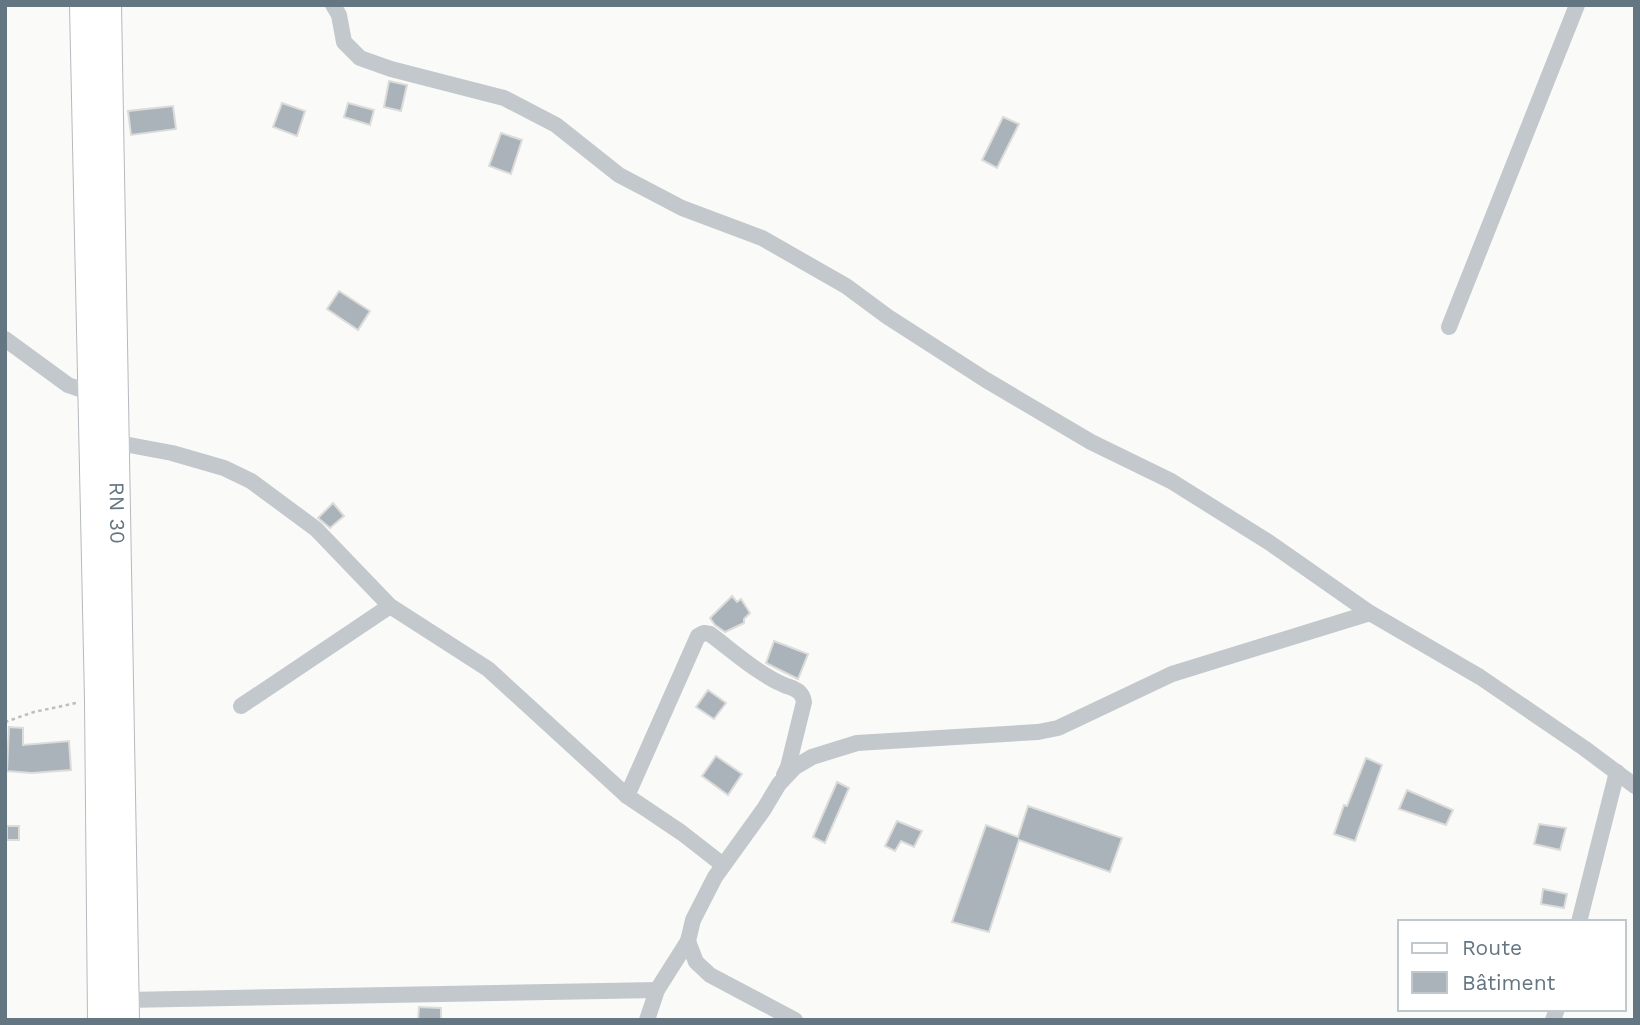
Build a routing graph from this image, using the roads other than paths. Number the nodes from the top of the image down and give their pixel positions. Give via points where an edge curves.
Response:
1 (83, 5) edge
2 (108, 5) edge
3 (333, 5) edge
4 (1577, 5) edge
5 (1449, 327) dead end
6 (5, 339) edge
7 (91, 393) junction
8 (105, 441) junction
9 (390, 606) junction
10 (1370, 613) junction
11 (241, 706) dead end
12 (1617, 772) junction
13 (779, 784) junction
14 (1635, 786) edge
15 (627, 796) junction
16 (723, 865) junction
17 (1580, 920) edge
18 (688, 941) junction
19 (657, 990) junction
20 (125, 1010) edge
21 (101, 1020) edge
22 (647, 1020) edge
23 (795, 1020) edge

1 - 7 main road, RN 30
2 - 8 main road, RN 30 / RN 30
3 - 10 street via 344,42 360,58 504,98 556,125 619,175 682,208 762,238 846,286 986,380 1091,442 1171,481
4 - 5 street
6 - 7 street via 68,385
7 - 8 main road, RN 30
8 - 9 street via 224,468 251,481 316,529
8 - 20 main road, RN 30 / RN 30
8 - 21 main road, RN 30 via 98,699
9 - 11 street
9 - 15 street via 488,669
10 - 12 street via 1480,677
10 - 13 street via 1172,674 1058,728 857,743 812,757
12 - 14 street
12 - 17 street
13 - 15 street via 788,767 803,695 704,633 698,636
13 - 16 street
15 - 16 street
16 - 18 street via 693,920
18 - 19 street
18 - 23 street via 696,962 710,975
19 - 20 street
19 - 22 street

